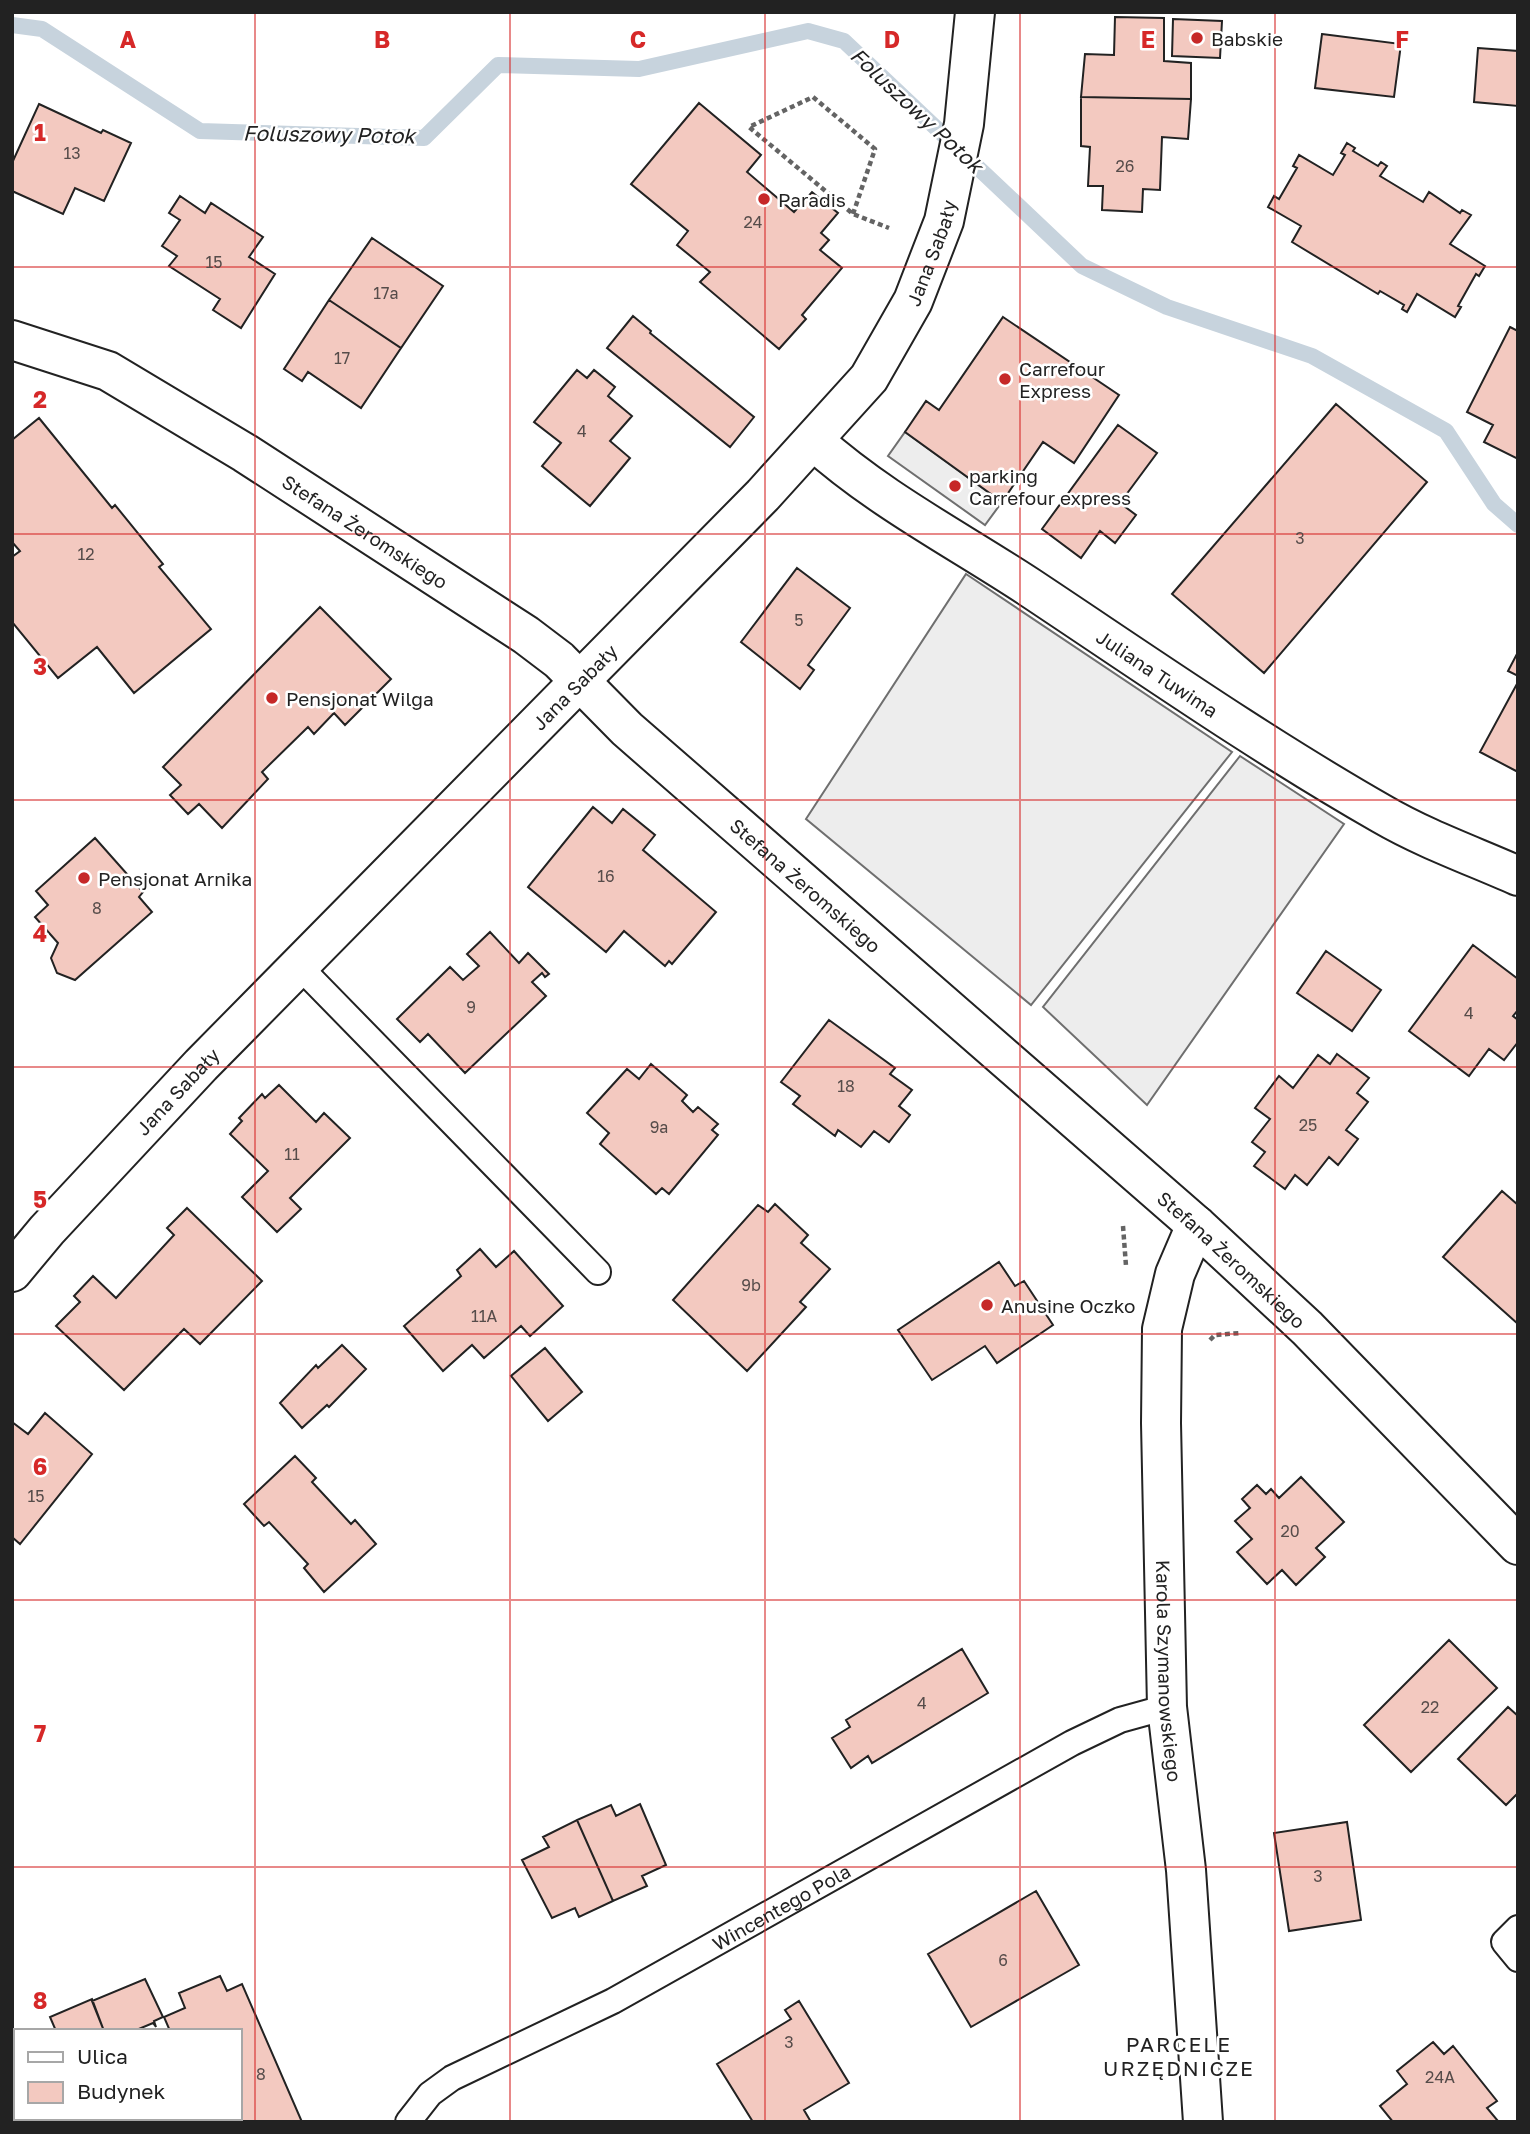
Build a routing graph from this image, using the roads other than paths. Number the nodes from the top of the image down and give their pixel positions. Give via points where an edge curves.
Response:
1 (975, 12) edge
2 (12, 340) edge
3 (814, 442) junction
4 (578, 680) junction
5 (1518, 876) edge
6 (298, 965) junction
7 (1196, 1225) junction
8 (12, 1272) edge
9 (598, 1272) dead end
10 (1518, 1545) edge
11 (1167, 1707) junction
12 (1518, 1928) edge
13 (1518, 1959) edge
14 (414, 2119) edge
15 (1203, 2122) edge

1 - 3 street, Jana Sabały via 958,162 944,220 921,282 869,378
2 - 4 street, Stefana Żeromskiego via 78,359 136,385 526,635
3 - 4 street, Jana Sabały
3 - 5 street, Juliana Tuwima via 943,536 1384,816
4 - 6 street, Jana Sabały
4 - 7 street, Stefana Żeromskiego via 626,729
6 - 8 street, Jana Sabały
6 - 9 lane
7 - 10 street, Stefana Żeromskiego via 1307,1328
7 - 11 street, Karola Szymanowskiego via 1175,1274 1162,1329
11 - 14 lane, Wincentego Pola via 1120,1720 1072,1743 613,2001 452,2078 430,2094
11 - 15 street, Karola Szymanowskiego via 1186,1870
12 - 13 lane via 1504,1942

